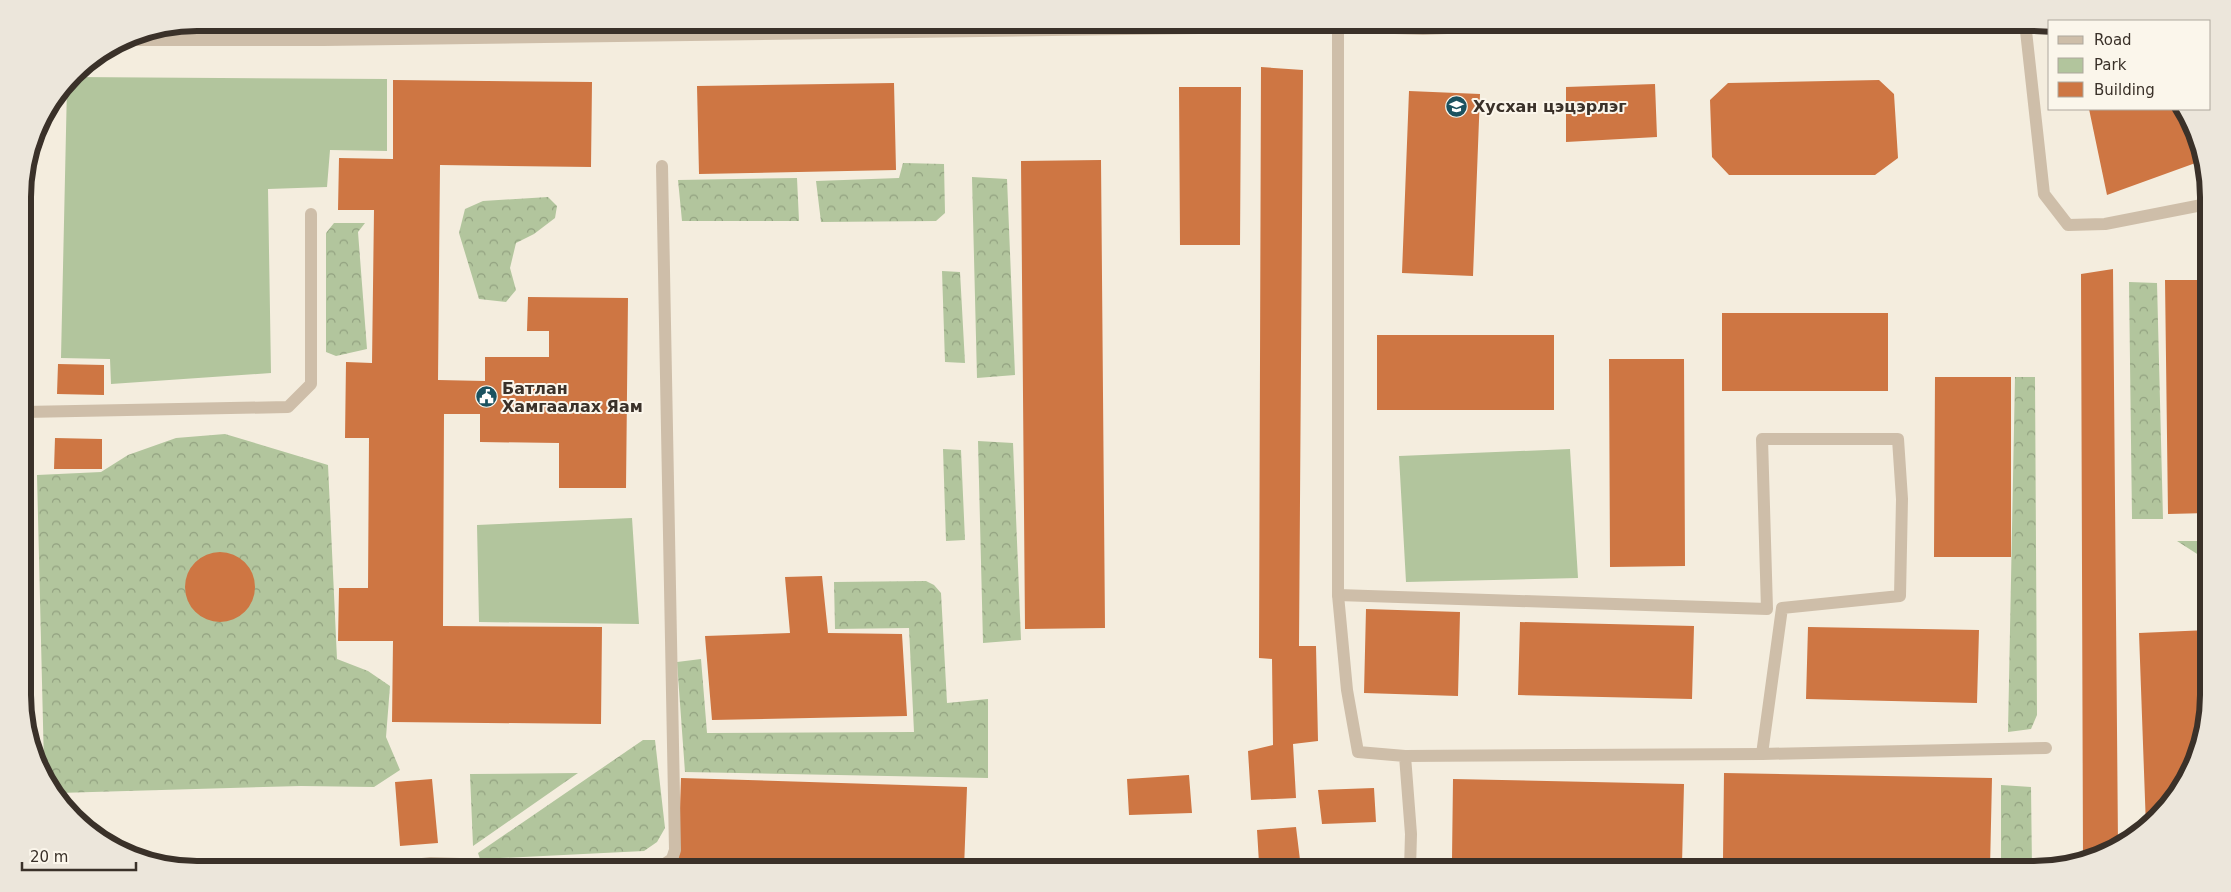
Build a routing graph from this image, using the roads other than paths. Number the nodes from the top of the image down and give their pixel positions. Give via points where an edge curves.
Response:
1 (1338, 31) edge
2 (2026, 31) edge
3 (765, 32) edge
4 (144, 40) edge
5 (662, 166) dead end
6 (2200, 205) edge
7 (311, 214) dead end
8 (32, 412) edge
9 (1338, 595) junction
10 (2046, 748) dead end
11 (1762, 754) junction
12 (1405, 756) junction
13 (1410, 860) edge
14 (669, 861) edge

1 - 9 street
2 - 6 street via 2044,194 2068,225 2105,224
3 - 4 street
5 - 14 street via 675,850
7 - 8 street via 311,384 288,407
9 - 11 street via 1768,609 1762,438 1898,439 1902,499 1900,596 1782,608
9 - 12 street via 1347,690 1358,752
10 - 11 street
11 - 12 street
12 - 13 street

